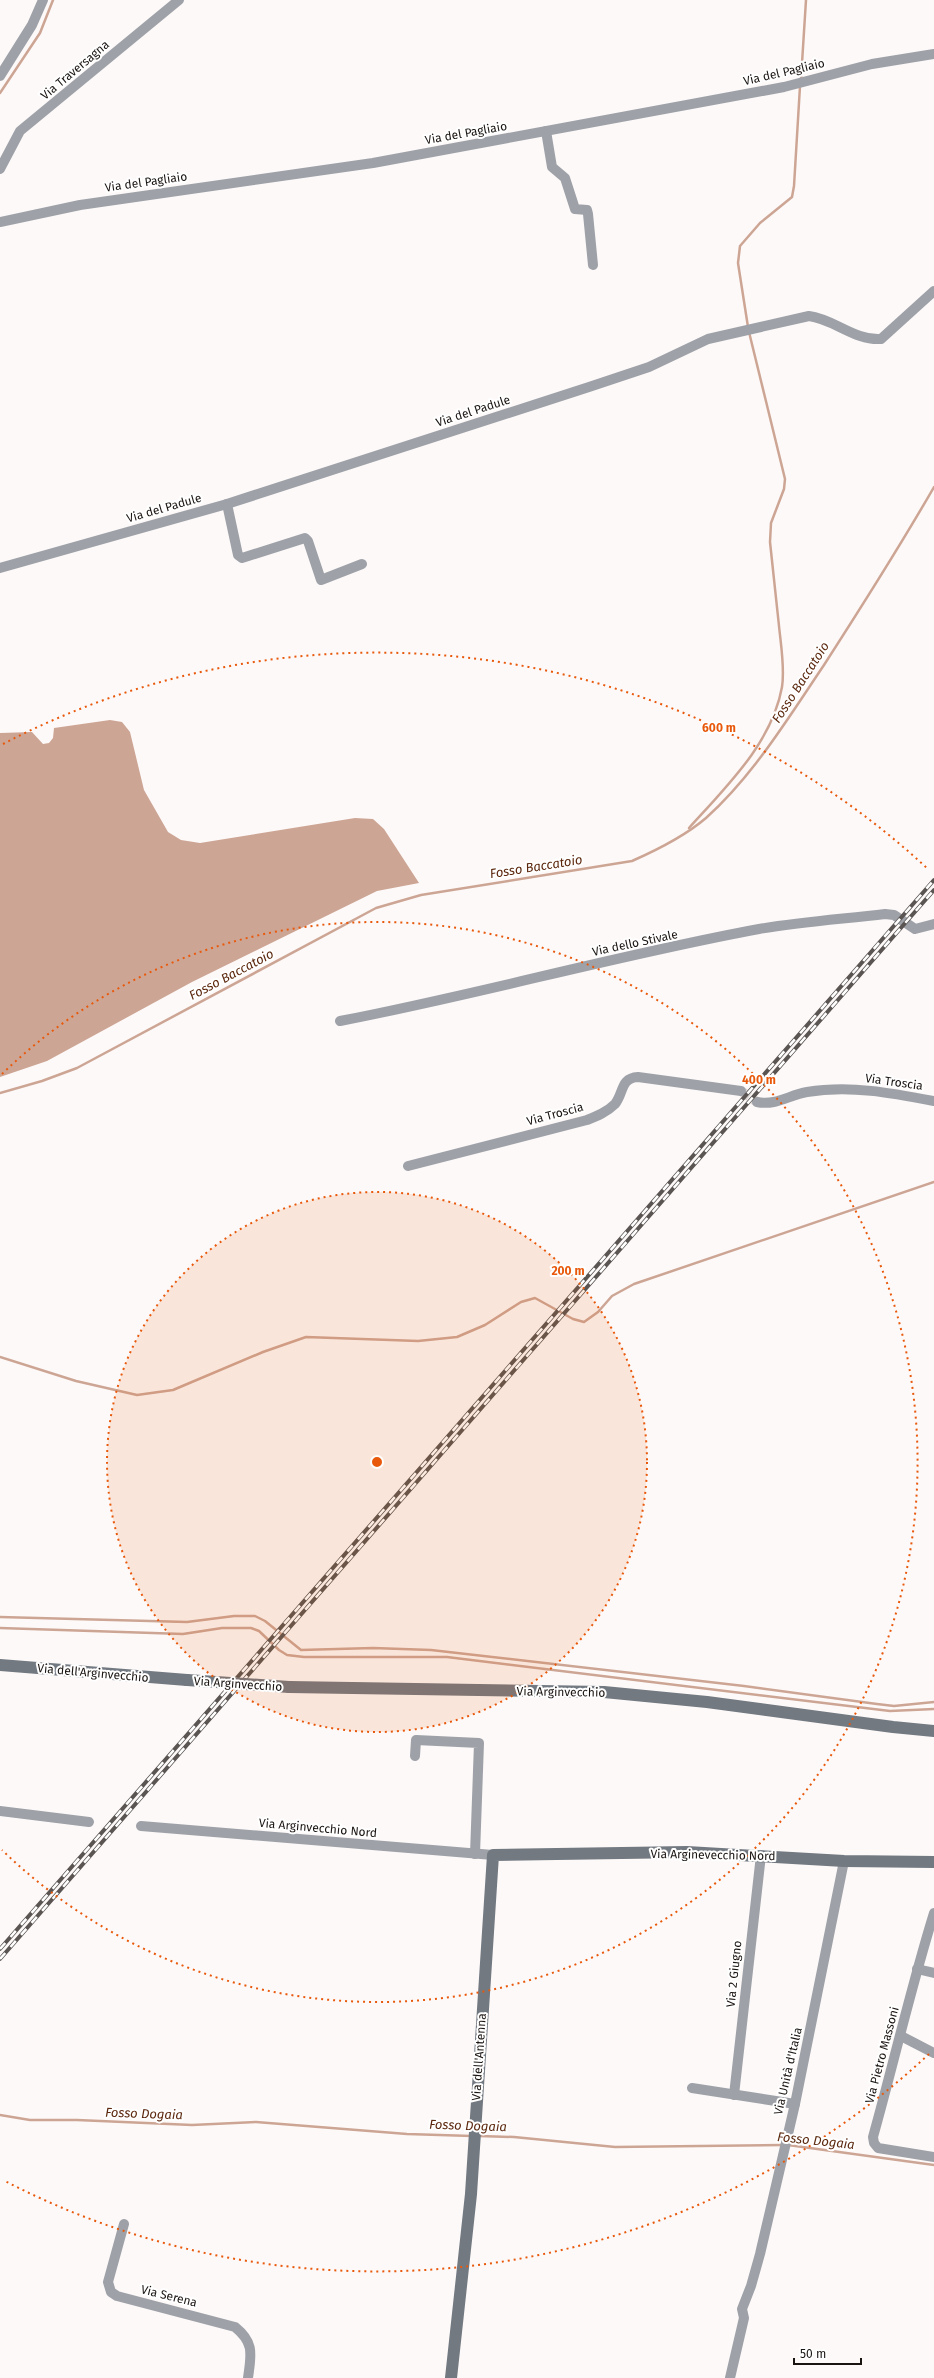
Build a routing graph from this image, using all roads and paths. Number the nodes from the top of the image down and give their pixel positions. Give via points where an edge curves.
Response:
1 (43, 0) edge
2 (179, 0) edge
3 (934, 54) edge
4 (0, 76) edge
5 (546, 131) junction
6 (0, 169) edge
7 (0, 222) edge
8 (593, 265) dead end
9 (934, 291) edge
10 (227, 504) junction
11 (362, 564) dead end
12 (0, 568) edge
13 (934, 924) edge
14 (340, 1021) dead end
15 (741, 1091) tunnel mouth
16 (934, 1101) edge
17 (757, 1102) tunnel mouth
18 (408, 1166) dead end
19 (0, 1665) edge
20 (187, 1680) joint
21 (934, 1731) edge
22 (414, 1756) dead end
23 (0, 1811) edge
24 (89, 1822) dead end
25 (141, 1826) dead end
26 (475, 1854) junction
27 (493, 1855) junction
28 (761, 1855) junction
29 (844, 1860) junction
30 (934, 1862) edge
31 (934, 1913) edge
32 (917, 1969) junction
33 (934, 1972) edge
34 (902, 2036) junction
35 (934, 2053) edge
36 (692, 2088) dead end
37 (734, 2095) junction
38 (795, 2104) junction
39 (934, 2158) edge
40 (124, 2224) dead end
41 (248, 2378) edge
42 (451, 2378) edge
43 (730, 2378) edge

1 - 4 street via 32,25
2 - 6 street, Via Traversagna via 20,131
3 - 5 street, Via del Pagliaio via 872,64 800,83
5 - 7 street, Via del Pagliaio via 373,163 80,205
5 - 8 street via 552,167 565,178 575,209 587,210
9 - 10 street, Via del Padule via 881,339 872,340 819,317 809,316 695,344 660,362 590,388
10 - 11 street via 238,555 242,558 305,538 321,580
10 - 12 street, Via del Padule
13 - 14 street, Via dello Stivale via 915,929 894,915 885,914 760,929 554,973 455,998
15 - 18 street, Via Troscia via 630,1077 624,1083 616,1102 608,1110 587,1120
16 - 17 street, Via Troscia via 886,1091 846,1090 806,1092 775,1102
19 - 20 street, Via dell'Arginvecchio
20 - 21 street, Via Arginvecchio, bridge via 289,1687 604,1692 707,1702
22 - 26 street via 416,1740 480,1743
23 - 24 street
25 - 26 street, Via Arginvecchio Nord
26 - 27 street, Via Arginvecchio Nord
27 - 28 street, Via Arginevecchio Nord via 687,1852
27 - 42 street, Via dell'Antenna via 471,2194
28 - 29 street, Via Arginevecchio Nord
28 - 37 street, Via 2 Giugno
29 - 30 street, Via Arginevecchio Nord
29 - 38 street, Via Unità d'Italia
31 - 32 street, Via Pietro Massoni
32 - 33 street
32 - 34 street, Via Pietro Massoni
34 - 35 street
34 - 39 street, Via Pietro Massoni via 873,2137 874,2143 878,2148
36 - 37 street
37 - 38 street
38 - 43 street, Via Unità d'Italia via 760,2254 742,2309 744,2318
40 - 41 street, Via Serena via 108,2282 111,2292 117,2296 235,2327 249,2340 251,2351

